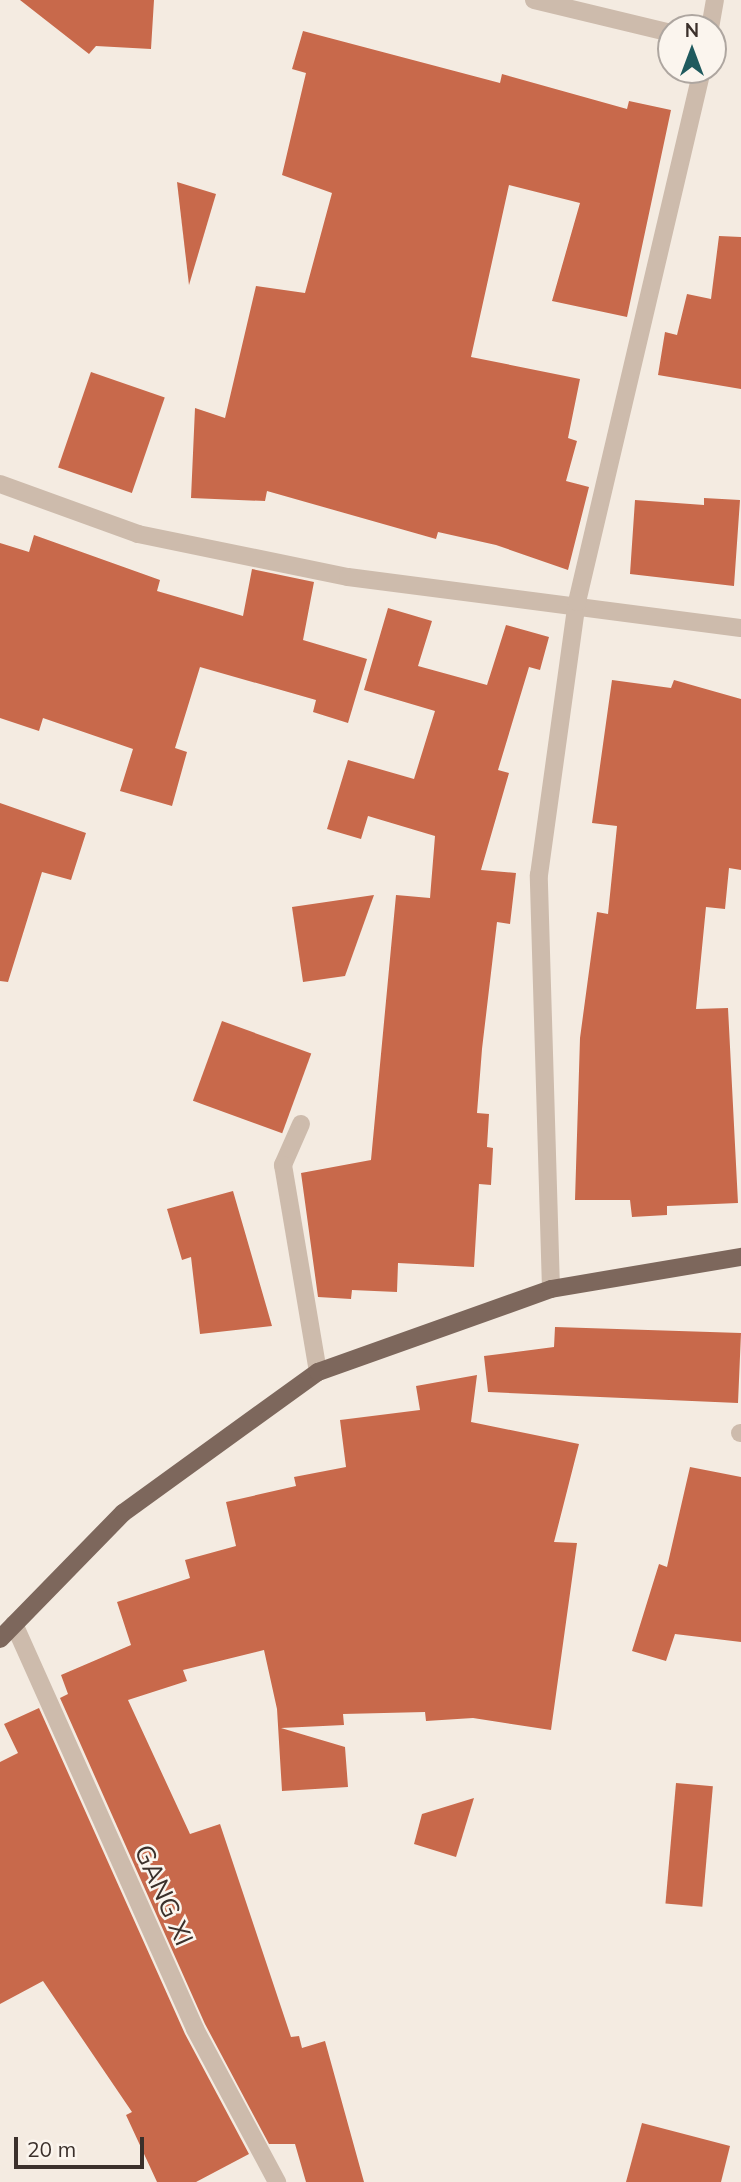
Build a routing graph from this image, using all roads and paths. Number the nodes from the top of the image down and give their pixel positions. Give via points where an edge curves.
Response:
1 (534, 0) edge
2 (657, 30) edge
3 (699, 84) edge
4 (0, 484) edge
5 (578, 602) junction
6 (741, 628) edge
7 (301, 1124) dead end
8 (741, 1257) edge
9 (551, 1289) junction
10 (318, 1372) junction
11 (14, 1624) junction
12 (0, 1639) edge
13 (277, 2182) edge

1 - 2 street
3 - 5 street
4 - 5 street via 151,537 348,577
5 - 6 street
5 - 9 street via 539,875
7 - 10 street via 284,1166
8 - 9 main road
9 - 10 main road
10 - 11 main road via 123,1513
11 - 12 main road
11 - 13 street, GANG XI via 194,2029

